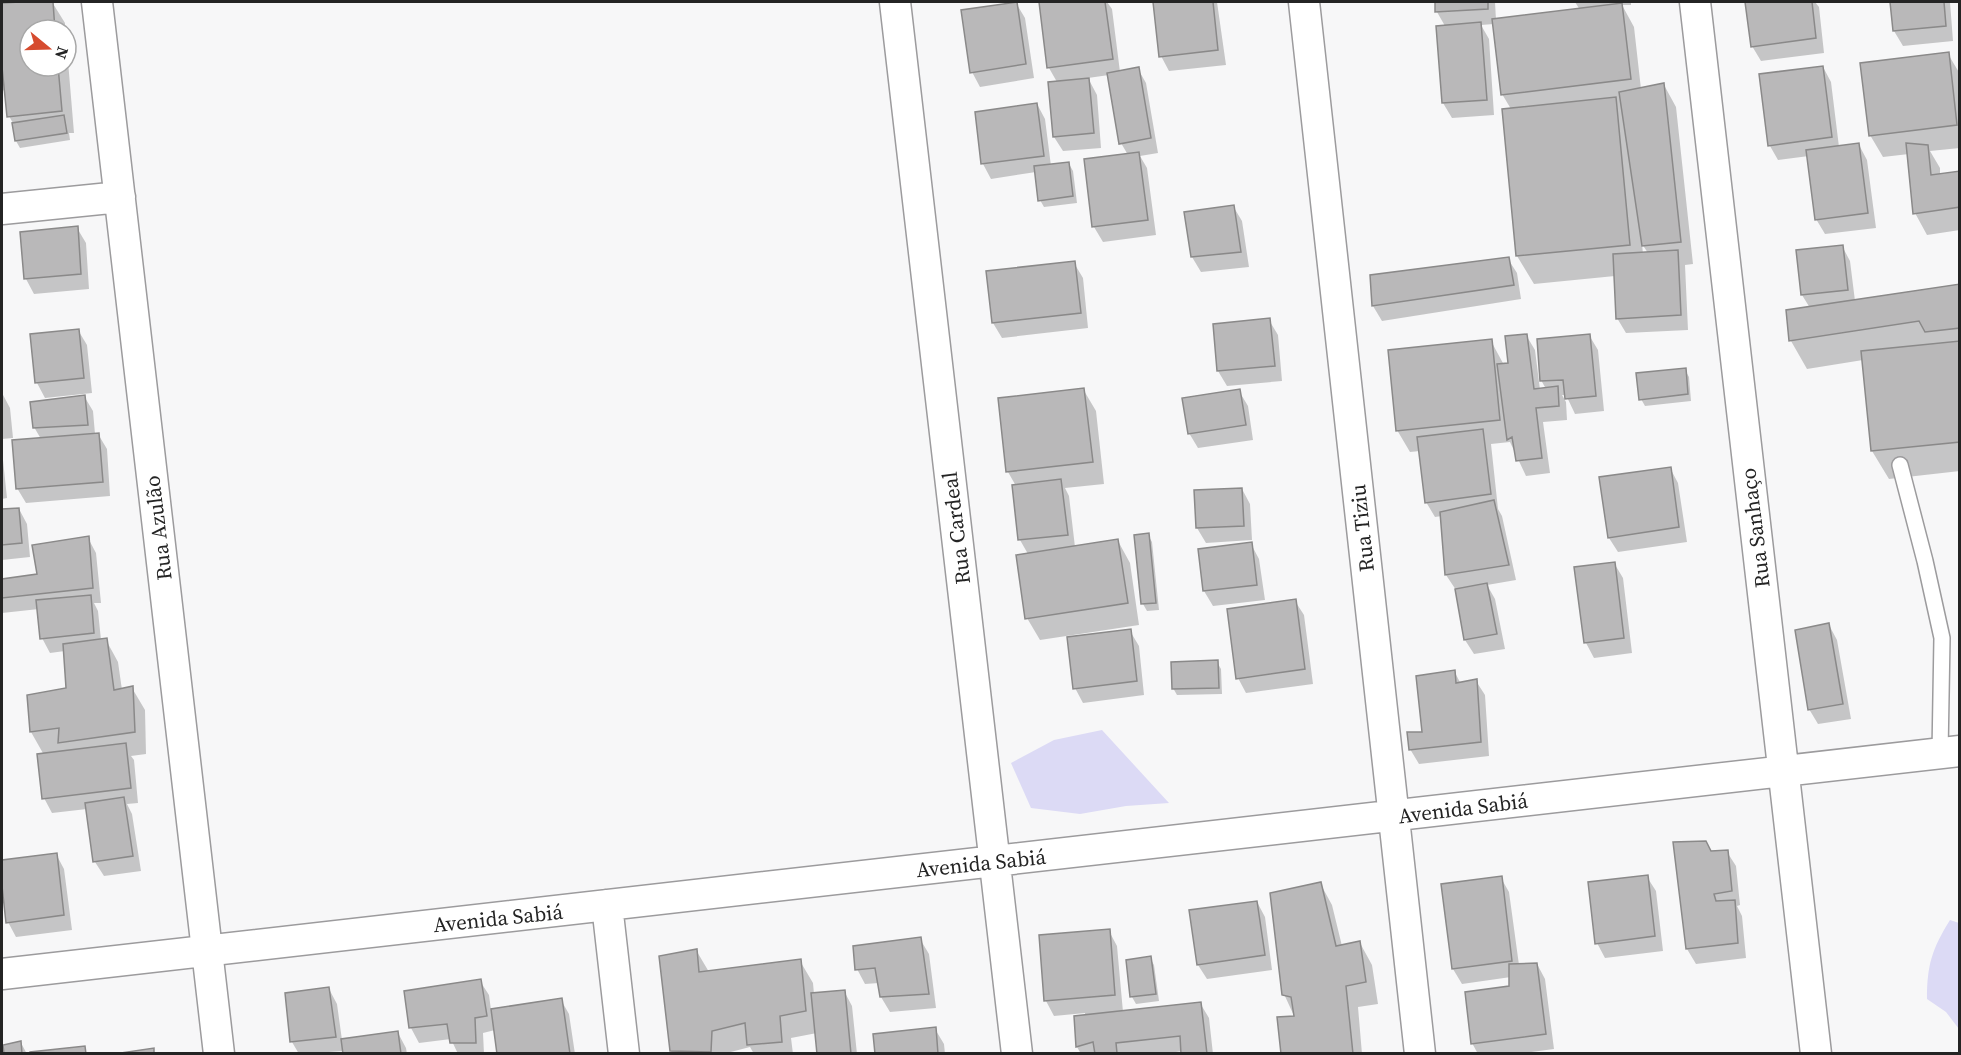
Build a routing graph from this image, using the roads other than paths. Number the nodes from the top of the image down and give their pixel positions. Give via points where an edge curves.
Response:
1 (97, 2) edge
2 (895, 2) edge
3 (1304, 2) edge
4 (1695, 2) edge
5 (120, 197) junction
6 (2, 209) edge
7 (1900, 465) dead end
8 (1950, 752) edge
9 (1783, 772) junction
10 (1394, 816) junction
11 (994, 861) junction
12 (608, 905) junction
13 (207, 951) junction
14 (2, 974) edge
15 (219, 1053) edge
16 (624, 1053) edge
17 (1017, 1053) edge
18 (1420, 1053) edge
19 (1816, 1053) edge

1 - 5 street, Rua Azulão
2 - 11 street, Rua Cardeal
3 - 10 street, Rua Tiziu
4 - 9 street, Rua Sanhaço
5 - 6 street
5 - 13 street, Rua Azulão
7 - 8 lane via 1942,638
8 - 9 street, Avenida Sabiá
9 - 10 street, Avenida Sabiá
9 - 19 street, Rua Sanhaço
10 - 11 street, Avenida Sabiá
10 - 18 street, Rua Tiziu
11 - 12 street, Avenida Sabiá
11 - 17 street, Rua Cardeal
12 - 13 street, Avenida Sabiá
12 - 16 street
13 - 14 street, Avenida Sabiá
13 - 15 street, Rua Azulão

